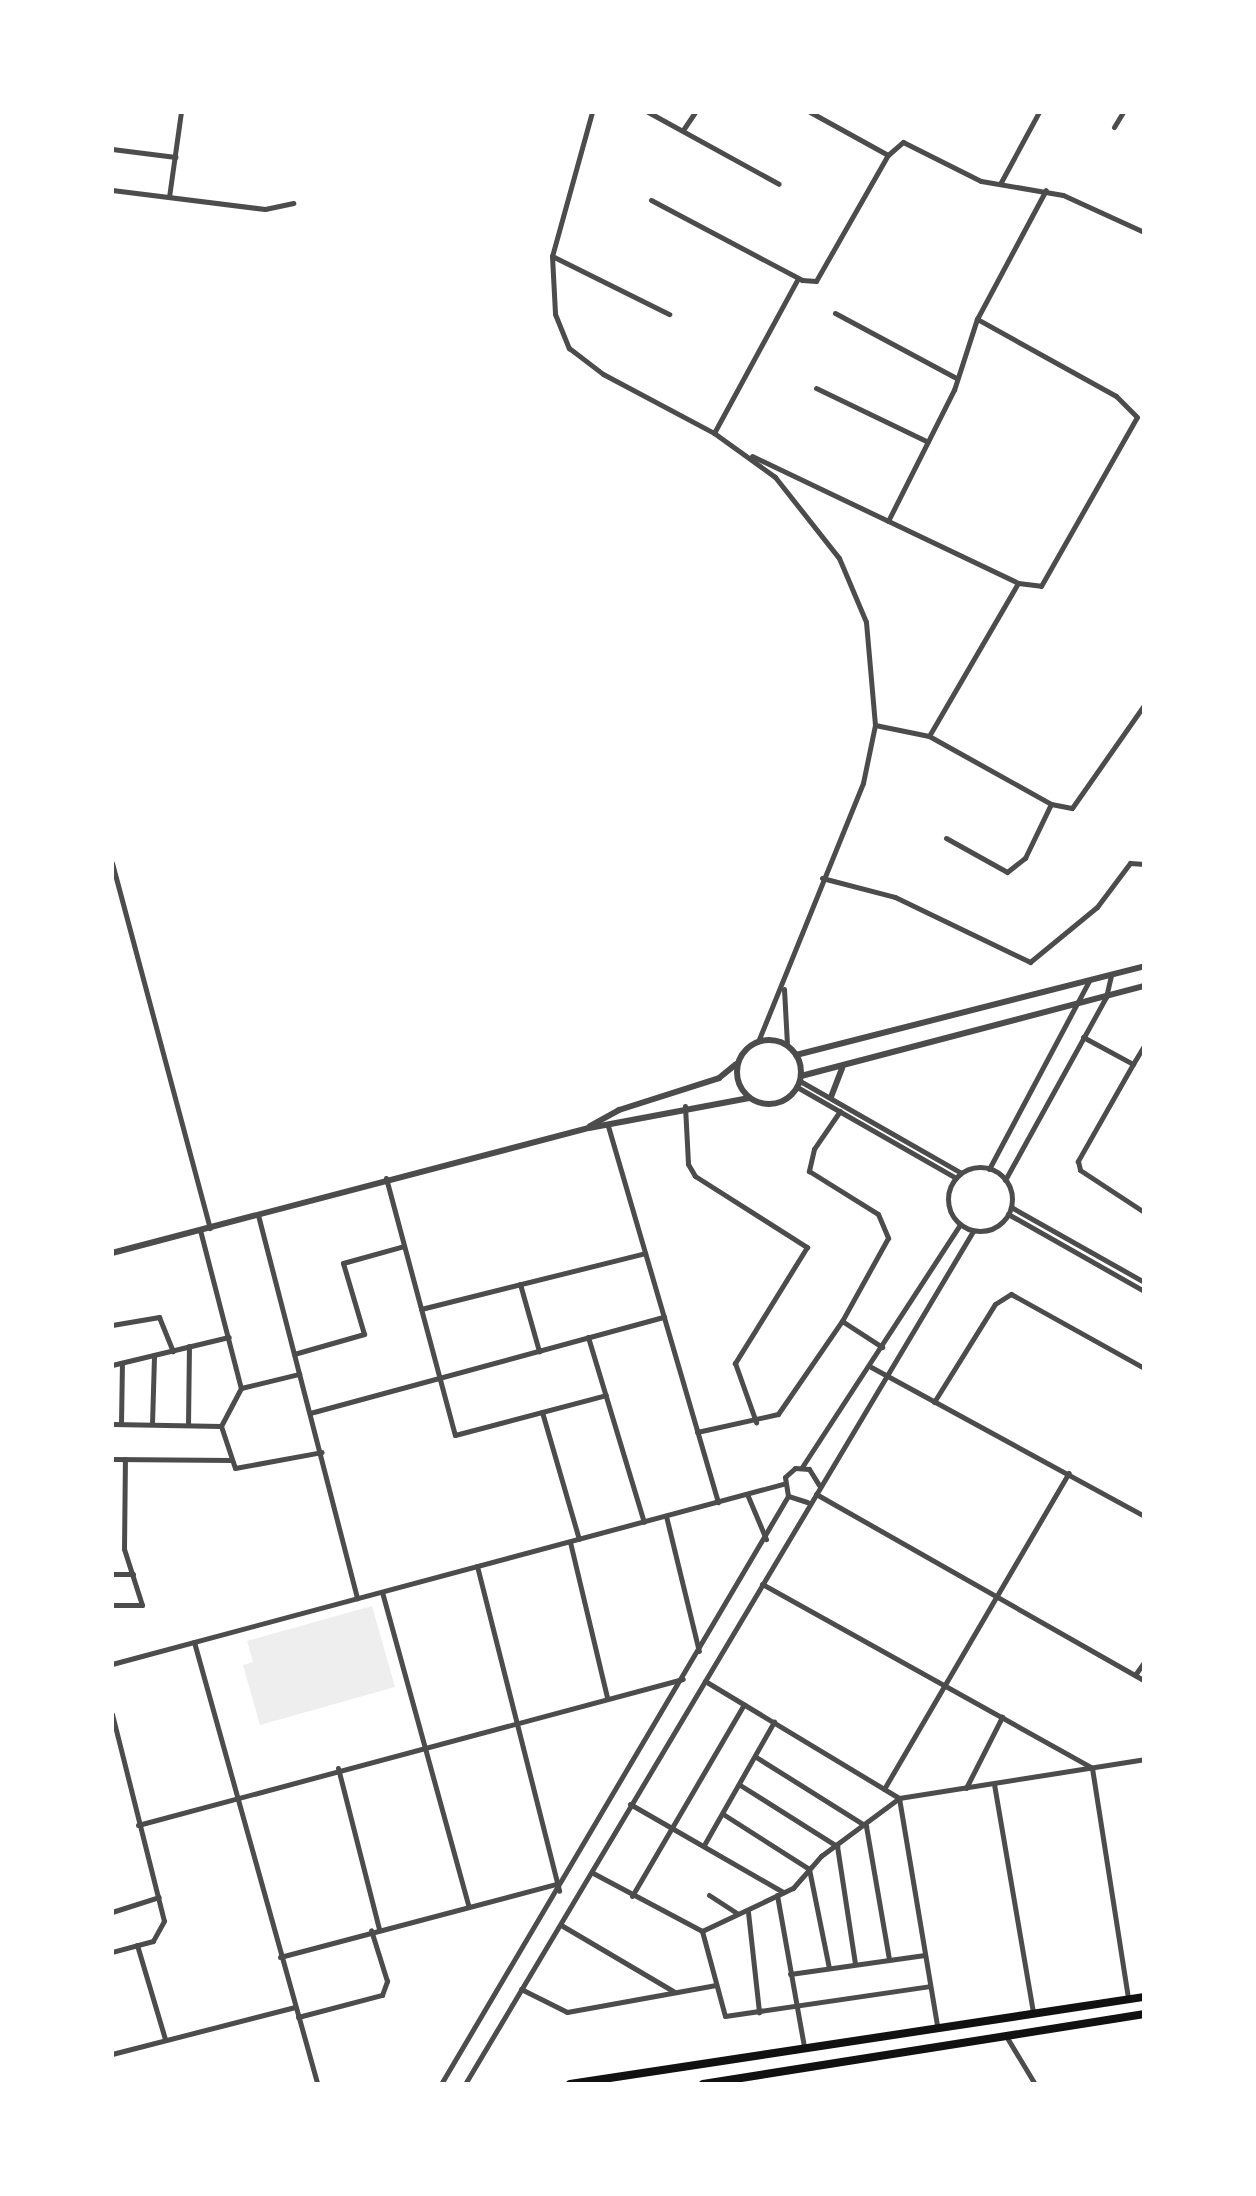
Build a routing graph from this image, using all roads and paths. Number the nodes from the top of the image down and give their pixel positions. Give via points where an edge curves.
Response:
1 (181, 112) edge
2 (592, 112) edge
3 (648, 112) edge
4 (695, 112) edge
5 (810, 112) edge
6 (1039, 112) edge
7 (1123, 112) edge
8 (1114, 127) dead end
9 (683, 130) junction
10 (112, 149) edge
11 (888, 155) junction
12 (175, 157) junction
13 (779, 184) dead end
14 (1000, 184) junction
15 (112, 190) edge
16 (1045, 190) junction
17 (169, 197) junction
18 (651, 200) dead end
19 (293, 203) dead end
20 (1144, 232) edge
21 (552, 256) junction
22 (798, 278) junction
23 (835, 313) dead end
24 (669, 314) dead end
25 (977, 319) junction
26 (956, 378) junction
27 (817, 388) dead end
28 (714, 433) junction
29 (928, 442) junction
30 (742, 451) junction
31 (888, 521) junction
32 (1018, 583) junction
33 (1144, 705) edge
34 (875, 725) junction
35 (929, 736) junction
36 (1051, 804) junction
37 (946, 838) dead end
38 (112, 863) edge
39 (1144, 864) edge
40 (822, 878) junction
41 (1144, 966) edge
42 (1111, 976) junction
43 (1089, 981) junction
44 (784, 982) junction
45 (1144, 986) edge
46 (1106, 997) junction
47 (1081, 1003) junction
48 (1083, 1037) junction
49 (758, 1041) junction
50 (787, 1045) junction
51 (1144, 1046) edge
52 (741, 1055) junction
53 (796, 1055) junction
54 (1133, 1064) junction
55 (842, 1068) junction
56 (800, 1081) junction
57 (831, 1097) junction
58 (749, 1098) junction
59 (685, 1106) junction
60 (840, 1111) junction
61 (608, 1126) junction
62 (589, 1128) junction
63 (989, 1169) junction
64 (958, 1175) junction
65 (386, 1178) junction
66 (1005, 1180) junction
67 (1010, 1211) junction
68 (1144, 1212) edge
69 (257, 1215) junction
70 (960, 1225) junction
71 (210, 1228) junction
72 (200, 1230) junction
73 (973, 1231) junction
74 (404, 1246) junction
75 (112, 1253) edge
76 (645, 1253) junction
77 (1144, 1282) edge
78 (520, 1284) junction
79 (1144, 1291) edge
80 (421, 1309) junction
81 (664, 1317) junction
82 (842, 1321) junction
83 (112, 1325) edge
84 (229, 1336) junction
85 (588, 1337) junction
86 (189, 1346) junction
87 (883, 1347) junction
88 (173, 1351) junction
89 (539, 1351) junction
90 (293, 1354) junction
91 (154, 1355) junction
92 (122, 1363) junction
93 (112, 1366) edge
94 (871, 1367) junction
95 (1144, 1368) edge
96 (299, 1374) junction
97 (886, 1376) junction
98 (439, 1378) junction
99 (242, 1388) junction
100 (112, 1394) edge
101 (122, 1394) junction
102 (606, 1395) junction
103 (934, 1402) junction
104 (542, 1412) junction
105 (310, 1413) junction
106 (756, 1422) junction
107 (112, 1424) edge
108 (121, 1424) junction
109 (152, 1424) junction
110 (188, 1425) junction
111 (221, 1426) junction
112 (697, 1432) junction
113 (322, 1452) junction
114 (112, 1458) edge
115 (125, 1459) junction
116 (232, 1461) junction
117 (802, 1467) junction
118 (1069, 1473) junction
119 (783, 1484) junction
120 (819, 1485) junction
121 (747, 1494) junction
122 (816, 1494) junction
123 (788, 1496) junction
124 (718, 1502) junction
125 (807, 1502) junction
126 (666, 1516) junction
127 (1144, 1516) edge
128 (644, 1521) junction
129 (579, 1539) junction
130 (766, 1539) junction
131 (569, 1542) junction
132 (477, 1566) junction
133 (112, 1574) edge
134 (133, 1574) junction
135 (762, 1584) junction
136 (382, 1592) junction
137 (1000, 1596) junction
138 (357, 1598) junction
139 (112, 1605) edge
140 (194, 1642) junction
141 (699, 1651) junction
142 (1144, 1662) edge
143 (112, 1664) edge
144 (1135, 1675) junction
145 (684, 1679) junction
146 (1144, 1680) edge
147 (705, 1681) junction
148 (946, 1687) junction
149 (607, 1697) junction
150 (744, 1704) junction
151 (112, 1714) edge
152 (1002, 1717) junction
153 (518, 1721) junction
154 (774, 1722) junction
155 (427, 1745) junction
156 (756, 1757) junction
157 (1143, 1758) edge
158 (338, 1768) junction
159 (1092, 1768) junction
160 (994, 1784) junction
161 (740, 1785) junction
162 (966, 1788) junction
163 (884, 1789) junction
164 (235, 1796) junction
165 (899, 1798) junction
166 (630, 1804) junction
167 (723, 1814) junction
168 (138, 1825) junction
169 (866, 1826) junction
170 (674, 1829) junction
171 (704, 1845) junction
172 (837, 1846) junction
173 (808, 1869) junction
174 (593, 1873) junction
175 (556, 1884) junction
176 (559, 1891) junction
177 (780, 1894) junction
178 (709, 1895) dead end
179 (632, 1896) junction
180 (159, 1897) junction
181 (468, 1905) junction
182 (112, 1912) edge
183 (748, 1912) junction
184 (737, 1913) junction
185 (561, 1925) junction
186 (379, 1929) junction
187 (371, 1930) junction
188 (702, 1931) junction
189 (137, 1945) junction
190 (112, 1952) edge
191 (925, 1955) junction
192 (280, 1957) junction
193 (890, 1959) junction
194 (855, 1963) junction
195 (829, 1968) junction
196 (790, 1973) junction
197 (715, 1985) junction
198 (930, 1986) junction
199 (521, 1989) junction
200 (674, 1992) junction
201 (1128, 1997) junction
202 (1144, 1997) edge
203 (295, 2007) junction
204 (798, 2007) junction
205 (1032, 2011) junction
206 (759, 2012) junction
207 (1144, 2014) edge
208 (298, 2017) junction
209 (937, 2026) junction
210 (1006, 2036) junction
211 (164, 2039) junction
212 (804, 2048) junction
213 (112, 2054) edge
214 (767, 2074) junction
215 (317, 2084) edge
216 (441, 2084) edge
217 (465, 2084) edge
218 (570, 2084) edge
219 (703, 2084) edge
220 (768, 2084) edge
221 (1035, 2084) edge

1 - 12 street
2 - 21 street
3 - 9 street
4 - 9 street
5 - 11 street
6 - 14 street
7 - 8 street
9 - 13 street
10 - 12 street
11 - 14 street via 906,142
11 - 22 street via 822,278
12 - 17 street
14 - 16 street
15 - 17 street
16 - 20 street
16 - 25 street
17 - 19 street via 265,209
18 - 22 street
21 - 24 street
21 - 28 street via 555,314 569,348 603,374
22 - 28 street
23 - 26 street
25 - 26 street
25 - 32 street via 1116,396 1137,417 1044,581 1035,588
26 - 29 street
27 - 29 street
28 - 30 street
29 - 31 street
30 - 31 street
30 - 34 street via 797,499 850,578 866,622
31 - 32 street
32 - 35 street
33 - 36 street via 1078,807
34 - 35 street
34 - 40 street via 863,783
35 - 36 street
36 - 37 street via 1025,858 1007,872
38 - 71 street
39 - 40 street via 1130,863 1097,907 1030,962 895,897
40 - 44 street
41 - 42 street
42 - 43 street
42 - 46 street
43 - 47 street
43 - 53 street
44 - 49 street
44 - 50 street
45 - 46 street
46 - 47 street
46 - 48 street
47 - 55 street
47 - 63 street
48 - 54 street
48 - 66 street
49 - 50 street
49 - 52 street
50 - 53 street
51 - 54 street
52 - 58 street via 736,1073
52 - 62 street via 719,1078 605,1115
53 - 56 street
54 - 68 street via 1078,1161 1088,1178
55 - 56 street
55 - 57 street
56 - 57 street
56 - 58 street via 776,1104
56 - 60 street
57 - 64 street
58 - 59 street
59 - 61 street
59 - 106 street via 688,1164 695,1176 807,1247 735,1363
60 - 64 street
60 - 82 street via 814,1149 809,1171 878,1214 888,1238
61 - 62 street
61 - 76 street
62 - 65 street
63 - 64 street
63 - 66 street
64 - 70 street via 947,1197
65 - 69 street
65 - 74 street
66 - 67 street
67 - 73 street via 994,1228
67 - 77 street
67 - 79 street
69 - 71 street
69 - 90 street
70 - 73 street
70 - 87 street
71 - 72 street
72 - 75 street
72 - 84 street
73 - 97 street
74 - 80 street
74 - 90 street via 343,1263 364,1334
76 - 78 street
76 - 81 street
78 - 80 street
78 - 89 street
80 - 98 street
81 - 85 street
81 - 112 street
82 - 87 street
82 - 106 street via 786,1407
83 - 88 street via 159,1317
84 - 86 street
84 - 99 street
85 - 89 street
85 - 102 street
86 - 88 street
86 - 110 street
87 - 94 street
88 - 91 street
89 - 98 street
90 - 96 street
91 - 92 street
91 - 109 street
92 - 93 street
92 - 101 street
94 - 97 street
94 - 117 street
95 - 103 street via 1012,1294 995,1304
96 - 99 street
96 - 105 street
97 - 103 street
97 - 120 street
98 - 104 street via 455,1435
98 - 105 street
99 - 111 street
100 - 101 street
101 - 108 street
102 - 104 street
102 - 128 street
103 - 118 street
104 - 129 street
105 - 113 street
106 - 112 street
107 - 108 street
108 - 109 street
109 - 110 street
110 - 111 street
111 - 116 street
112 - 124 street
113 - 116 street via 234,1468
113 - 138 street
114 - 115 street
115 - 116 street
115 - 134 street via 124,1549
117 - 119 street via 789,1472
117 - 120 street via 814,1473
118 - 127 street
118 - 137 street
119 - 121 street
119 - 123 street
120 - 122 street
121 - 124 street
121 - 130 street
122 - 125 street
122 - 137 street
123 - 125 street
123 - 130 street
124 - 126 street
125 - 135 street
126 - 128 street
126 - 141 street
128 - 129 street
129 - 131 street
130 - 141 street
131 - 132 street
131 - 149 street
132 - 136 street
132 - 153 street
133 - 134 street
134 - 139 street via 142,1605
135 - 147 street
135 - 148 street
136 - 138 street
136 - 155 street
137 - 144 street
137 - 148 street
138 - 140 street
140 - 143 street
140 - 164 street
141 - 145 street
142 - 144 street
144 - 146 street
145 - 149 street
145 - 176 street
147 - 150 street
147 - 166 street
148 - 152 street
148 - 163 street
149 - 153 street
150 - 154 street
150 - 170 street
151 - 168 street
152 - 159 street
152 - 162 street
153 - 155 street
153 - 175 street
154 - 156 street
154 - 163 street
155 - 158 street
155 - 181 street
156 - 161 street
156 - 169 street
157 - 159 street
158 - 164 street
158 - 186 street
159 - 160 street
159 - 201 street
160 - 162 street
160 - 205 street
161 - 167 street
161 - 172 street
162 - 165 street
163 - 165 street
164 - 168 street
164 - 192 street
165 - 169 street
165 - 191 street
166 - 170 street
166 - 174 street
167 - 171 street
167 - 173 street
168 - 180 street
169 - 172 street
169 - 193 street
170 - 171 street
170 - 179 street
171 - 177 street
172 - 173 street
172 - 194 street
173 - 177 street
173 - 195 street
174 - 179 street
174 - 185 street
175 - 176 street
175 - 181 street
176 - 216 street
177 - 183 street
177 - 196 street
178 - 184 street
179 - 188 street
180 - 182 street
180 - 189 street via 163,1929
181 - 186 street
183 - 184 street
183 - 206 street
184 - 188 street
185 - 199 street
185 - 200 street
186 - 187 street
187 - 192 street
187 - 208 street via 387,1982 382,1995
188 - 197 street
189 - 190 street
189 - 211 street
191 - 193 street
191 - 198 street
192 - 203 street
193 - 194 street
194 - 195 street
195 - 196 street
196 - 204 street
197 - 200 street
197 - 206 street via 722,2015
198 - 204 street
198 - 209 street
199 - 200 street via 567,2012
199 - 217 street
201 - 202 main road
201 - 205 main road
203 - 208 street
203 - 211 street
204 - 206 street
204 - 212 street
205 - 209 main road
207 - 210 main road
208 - 215 street
209 - 212 main road
210 - 214 main road
210 - 221 street
211 - 213 street
212 - 218 main road
214 - 219 main road
214 - 220 street

